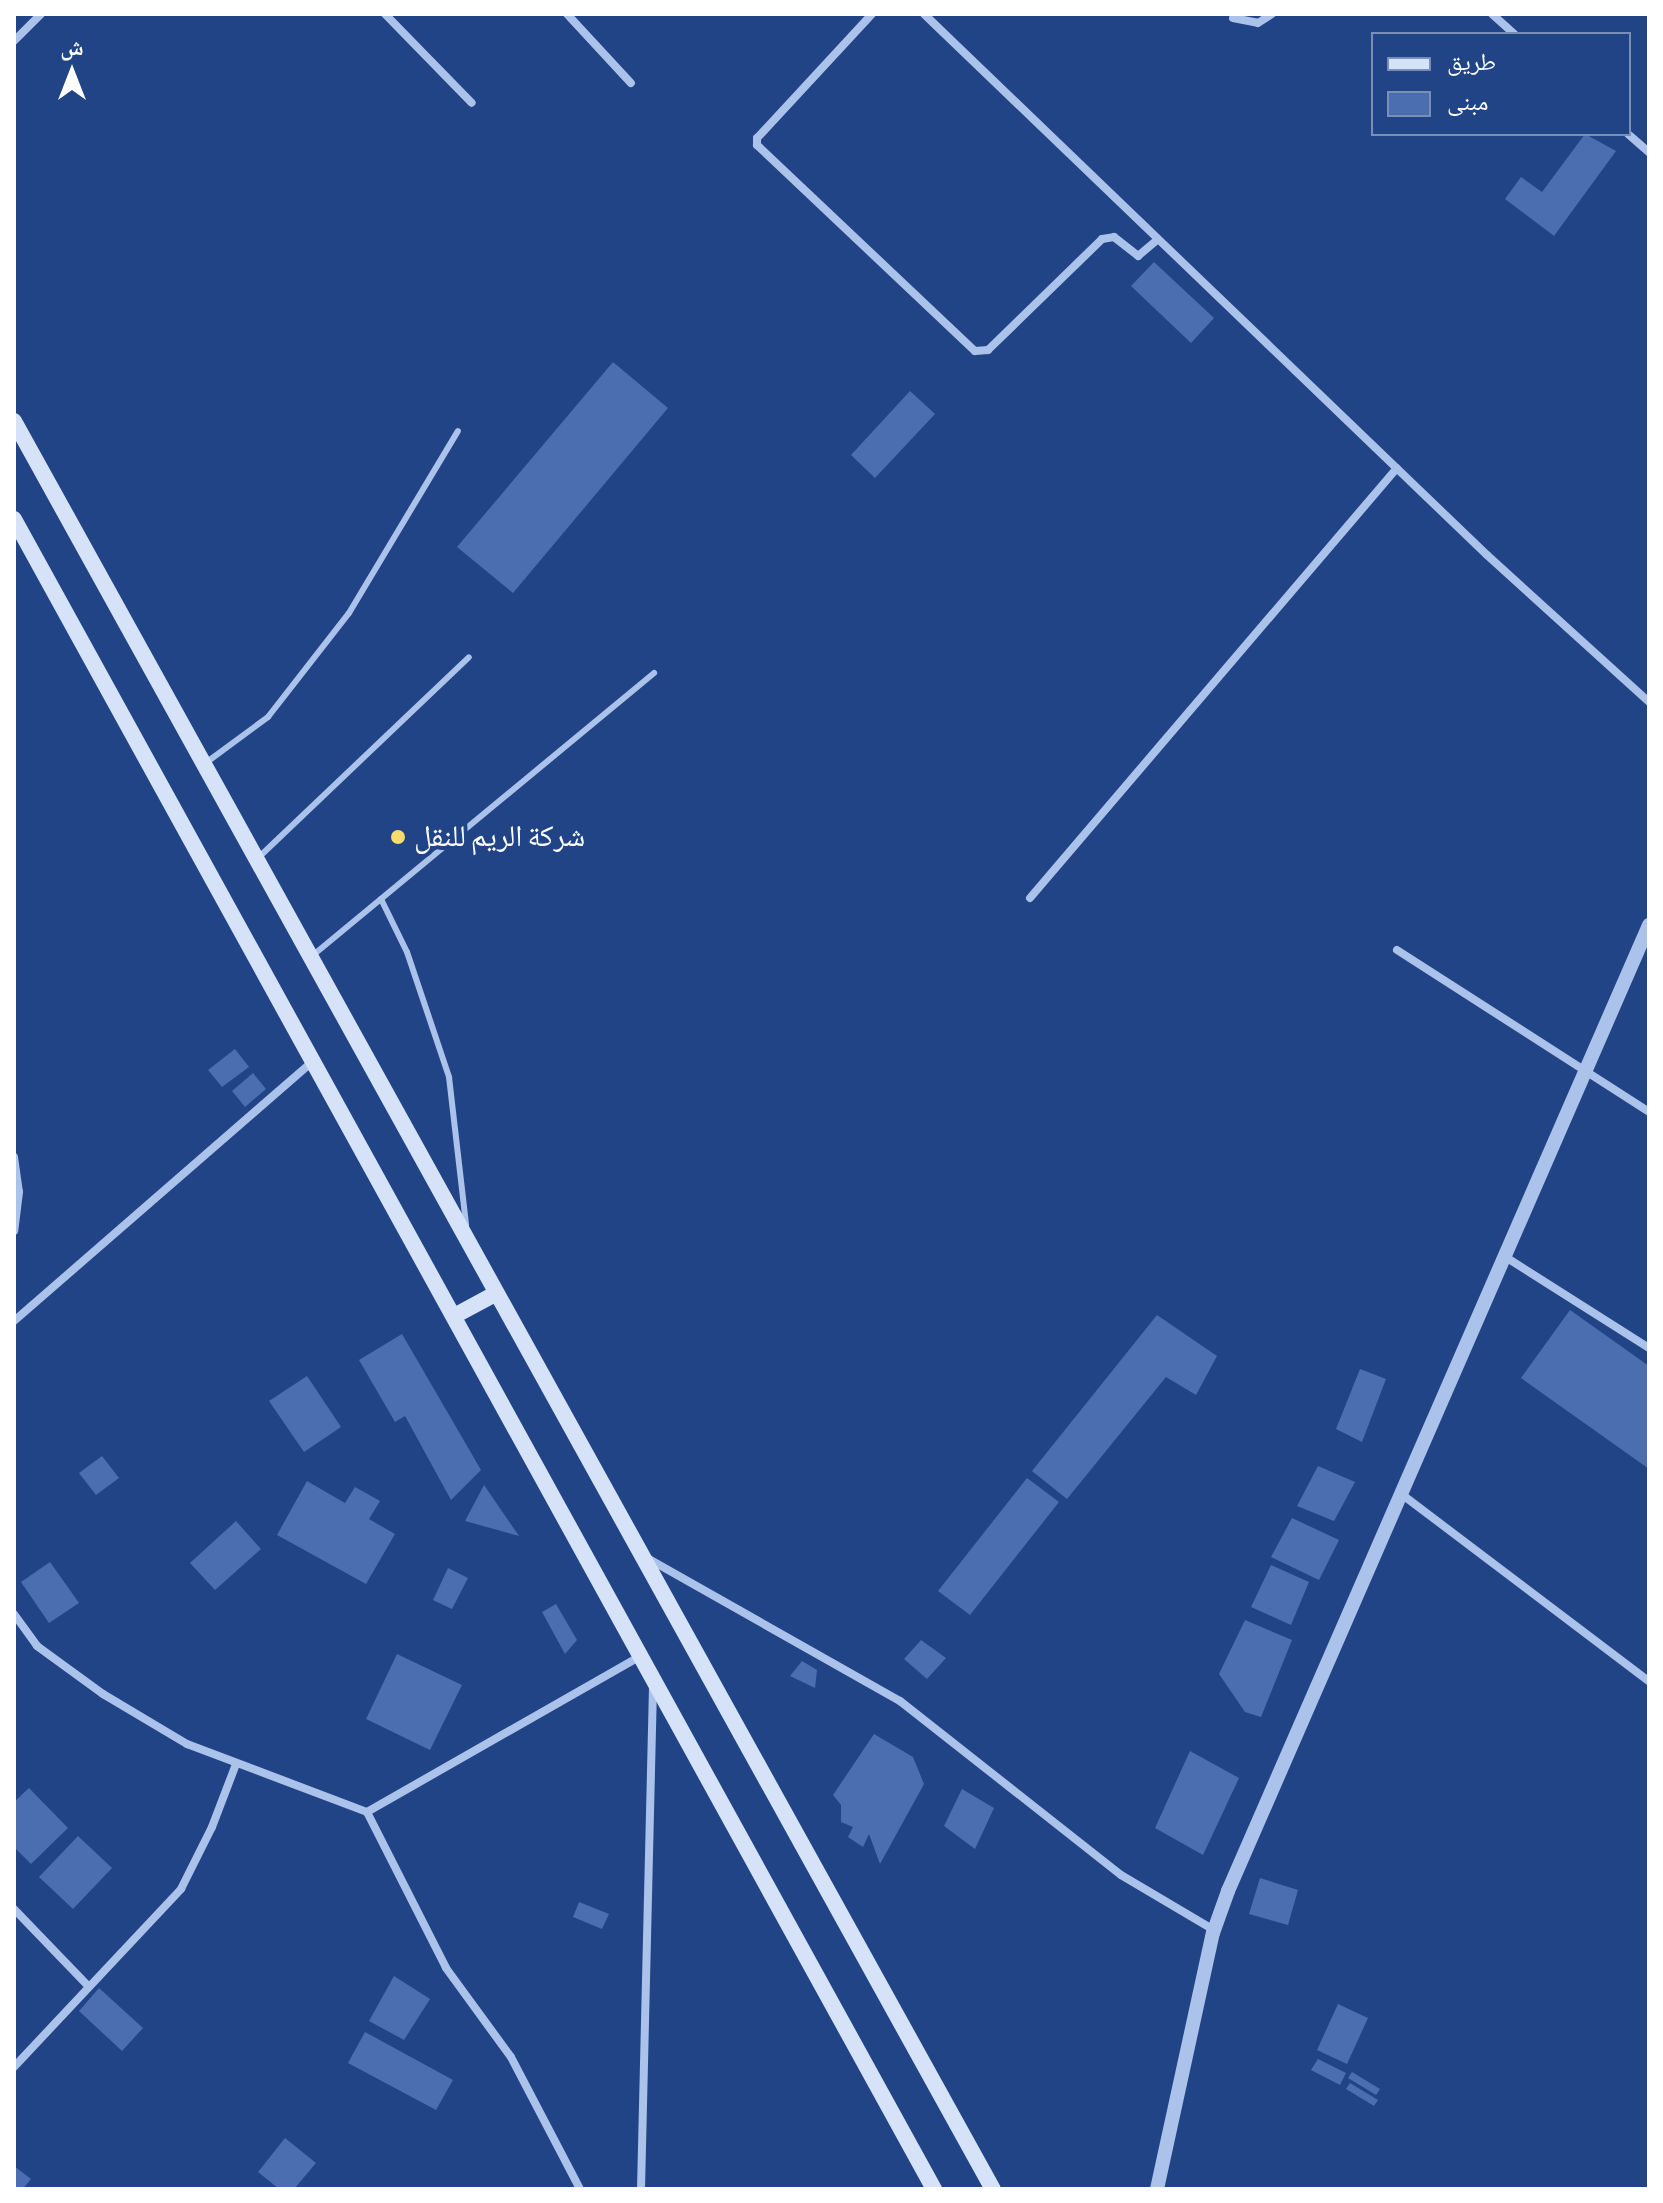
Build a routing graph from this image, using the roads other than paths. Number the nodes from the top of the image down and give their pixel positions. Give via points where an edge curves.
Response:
1 (41, 14) edge
2 (385, 14) edge
3 (567, 14) edge
4 (872, 14) edge
5 (924, 14) edge
6 (1272, 14) edge
7 (1492, 14) edge
8 (1233, 18) dead end
9 (1512, 32) edge
10 (14, 41) edge
11 (631, 83) dead end
12 (472, 103) dead end
13 (1630, 136) edge
14 (1649, 152) edge
15 (1158, 239) junction
16 (14, 421) edge
17 (458, 431) dead end
18 (1397, 468) junction
19 (14, 519) edge
20 (469, 657) dead end
21 (654, 673) dead end
22 (1649, 702) edge
23 (207, 762) junction
24 (258, 858) junction
25 (1030, 898) dead end
26 (381, 899) junction
27 (1649, 925) edge
28 (1397, 950) dead end
29 (311, 957) junction
30 (314, 1060) junction
31 (1588, 1073) junction
32 (1649, 1112) edge
33 (14, 1157) edge
34 (14, 1231) edge
35 (468, 1245) junction
36 (1504, 1256) junction
37 (495, 1294) junction
38 (456, 1315) junction
39 (14, 1321) edge
40 (1649, 1348) edge
41 (1404, 1496) junction
42 (640, 1554) junction
43 (14, 1614) edge
44 (641, 1656) junction
45 (654, 1679) junction
46 (1649, 1681) edge
47 (236, 1764) junction
48 (367, 1812) junction
49 (14, 1909) edge
50 (1214, 1930) junction
51 (89, 1987) junction
52 (14, 2067) edge
53 (580, 2189) edge
54 (641, 2189) edge
55 (934, 2189) edge
56 (993, 2189) edge
57 (1157, 2189) edge

1 - 10 street
2 - 12 street
3 - 11 street
4 - 15 street via 757,138 757,145 975,351 988,350 1102,239 1114,237 1138,256
5 - 15 street
6 - 8 street via 1258,23
7 - 9 street
13 - 14 street
15 - 18 street
16 - 23 main road
17 - 23 lane via 349,613 268,717
18 - 22 street
18 - 25 street
19 - 30 main road
20 - 24 lane
21 - 26 lane
23 - 24 main road
24 - 29 main road
26 - 29 lane
26 - 35 lane via 407,952 449,1077
27 - 31 street
28 - 31 street
29 - 35 main road
30 - 38 main road
30 - 39 street
31 - 32 street
31 - 36 street
33 - 34 street via 19,1192
35 - 37 main road
36 - 40 street
36 - 41 street
37 - 38 main road
37 - 42 main road
38 - 44 main road
41 - 46 street
41 - 50 street via 1326,1659
42 - 50 street via 900,1701 1121,1875
42 - 56 main road
43 - 47 street via 37,1646 103,1694 187,1744
44 - 45 main road
44 - 48 street
45 - 54 street
45 - 55 main road
47 - 48 street
47 - 51 street via 181,1889
48 - 53 street via 446,1968 511,2057
49 - 51 street
50 - 57 street
51 - 52 street

